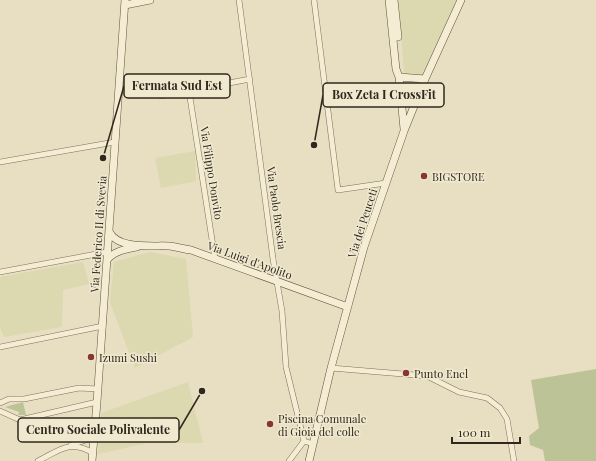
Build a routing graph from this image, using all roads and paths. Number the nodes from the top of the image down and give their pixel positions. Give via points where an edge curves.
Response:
1 (150, 0) edge
2 (239, 0) edge
3 (314, 0) edge
4 (389, 0) edge
5 (394, 0) edge
6 (461, 0) edge
7 (125, 3) edge
8 (399, 77) junction
9 (250, 80) junction
10 (425, 80) junction
11 (189, 91) junction
12 (161, 96) dead end
13 (404, 131) junction
14 (115, 142) junction
15 (0, 162) edge
16 (386, 183) junction
17 (109, 230) junction
18 (128, 246) junction
19 (108, 249) junction
20 (215, 259) junction
21 (107, 260) junction
22 (0, 272) edge
23 (277, 281) junction
24 (348, 307) junction
25 (102, 326) junction
26 (0, 347) edge
27 (331, 368) junction
28 (98, 389) junction
29 (97, 402) junction
30 (0, 403) edge
31 (0, 412) edge
32 (95, 437) junction
33 (304, 441) junction
34 (313, 444) junction
35 (70, 445) junction
36 (94, 445) junction
37 (92, 457) edge
38 (38, 461) edge
39 (96, 461) edge
40 (289, 461) edge
41 (309, 461) edge
42 (514, 461) edge

1 - 7 main road
2 - 9 street, Via Paolo Brescia
3 - 16 street via 338,190
4 - 8 main road
5 - 8 main road
6 - 10 main road, Via dei Peuceti
7 - 14 main road, Via Federico II di Svevia
8 - 10 main road
8 - 13 main road
9 - 11 street
9 - 23 street, Via Paolo Brescia
10 - 13 main road, Via dei Peuceti
11 - 12 street
11 - 20 street, Via Filippo Donvito
13 - 16 main road, Via dei Peuceti
14 - 15 street
14 - 17 main road, Via Federico II di Svevia
16 - 24 main road, Via dei Peuceti via 364,247
17 - 18 main road, Via Luigi d'Apolito via 111,236
17 - 19 main road, Via Federico II di Svevia
18 - 19 main road via 114,244
18 - 20 main road, Via Luigi d'Apolito via 176,247
18 - 21 main road
19 - 21 main road, Via Federico II di Svevia
19 - 22 street
20 - 23 main road, Via Luigi d'Apolito
21 - 25 main road, Via Federico II di Svevia
23 - 24 main road, Via Luigi d'Apolito
23 - 33 street, Via Paolo Brescia via 286,368
24 - 27 main road, Via dei Peuceti
25 - 26 street
25 - 28 main road, Via Federico II di Svevia
27 - 34 main road, Via dei Peuceti
27 - 42 street via 427,376 459,392 487,398 500,408 507,419
28 - 29 main road, Via Federico II di Svevia
28 - 30 street via 79,388 24,399 9,399
29 - 31 street via 20,420
29 - 32 main road, Via Federico II di Svevia
32 - 35 street
32 - 36 main road, Via Federico II di Svevia
33 - 34 street
33 - 40 street
34 - 41 main road, Via dei Peuceti
35 - 37 street via 84,448
35 - 38 street
36 - 37 main road, Via Federico II di Svevia
36 - 39 main road, Via Federico II di Svevia

